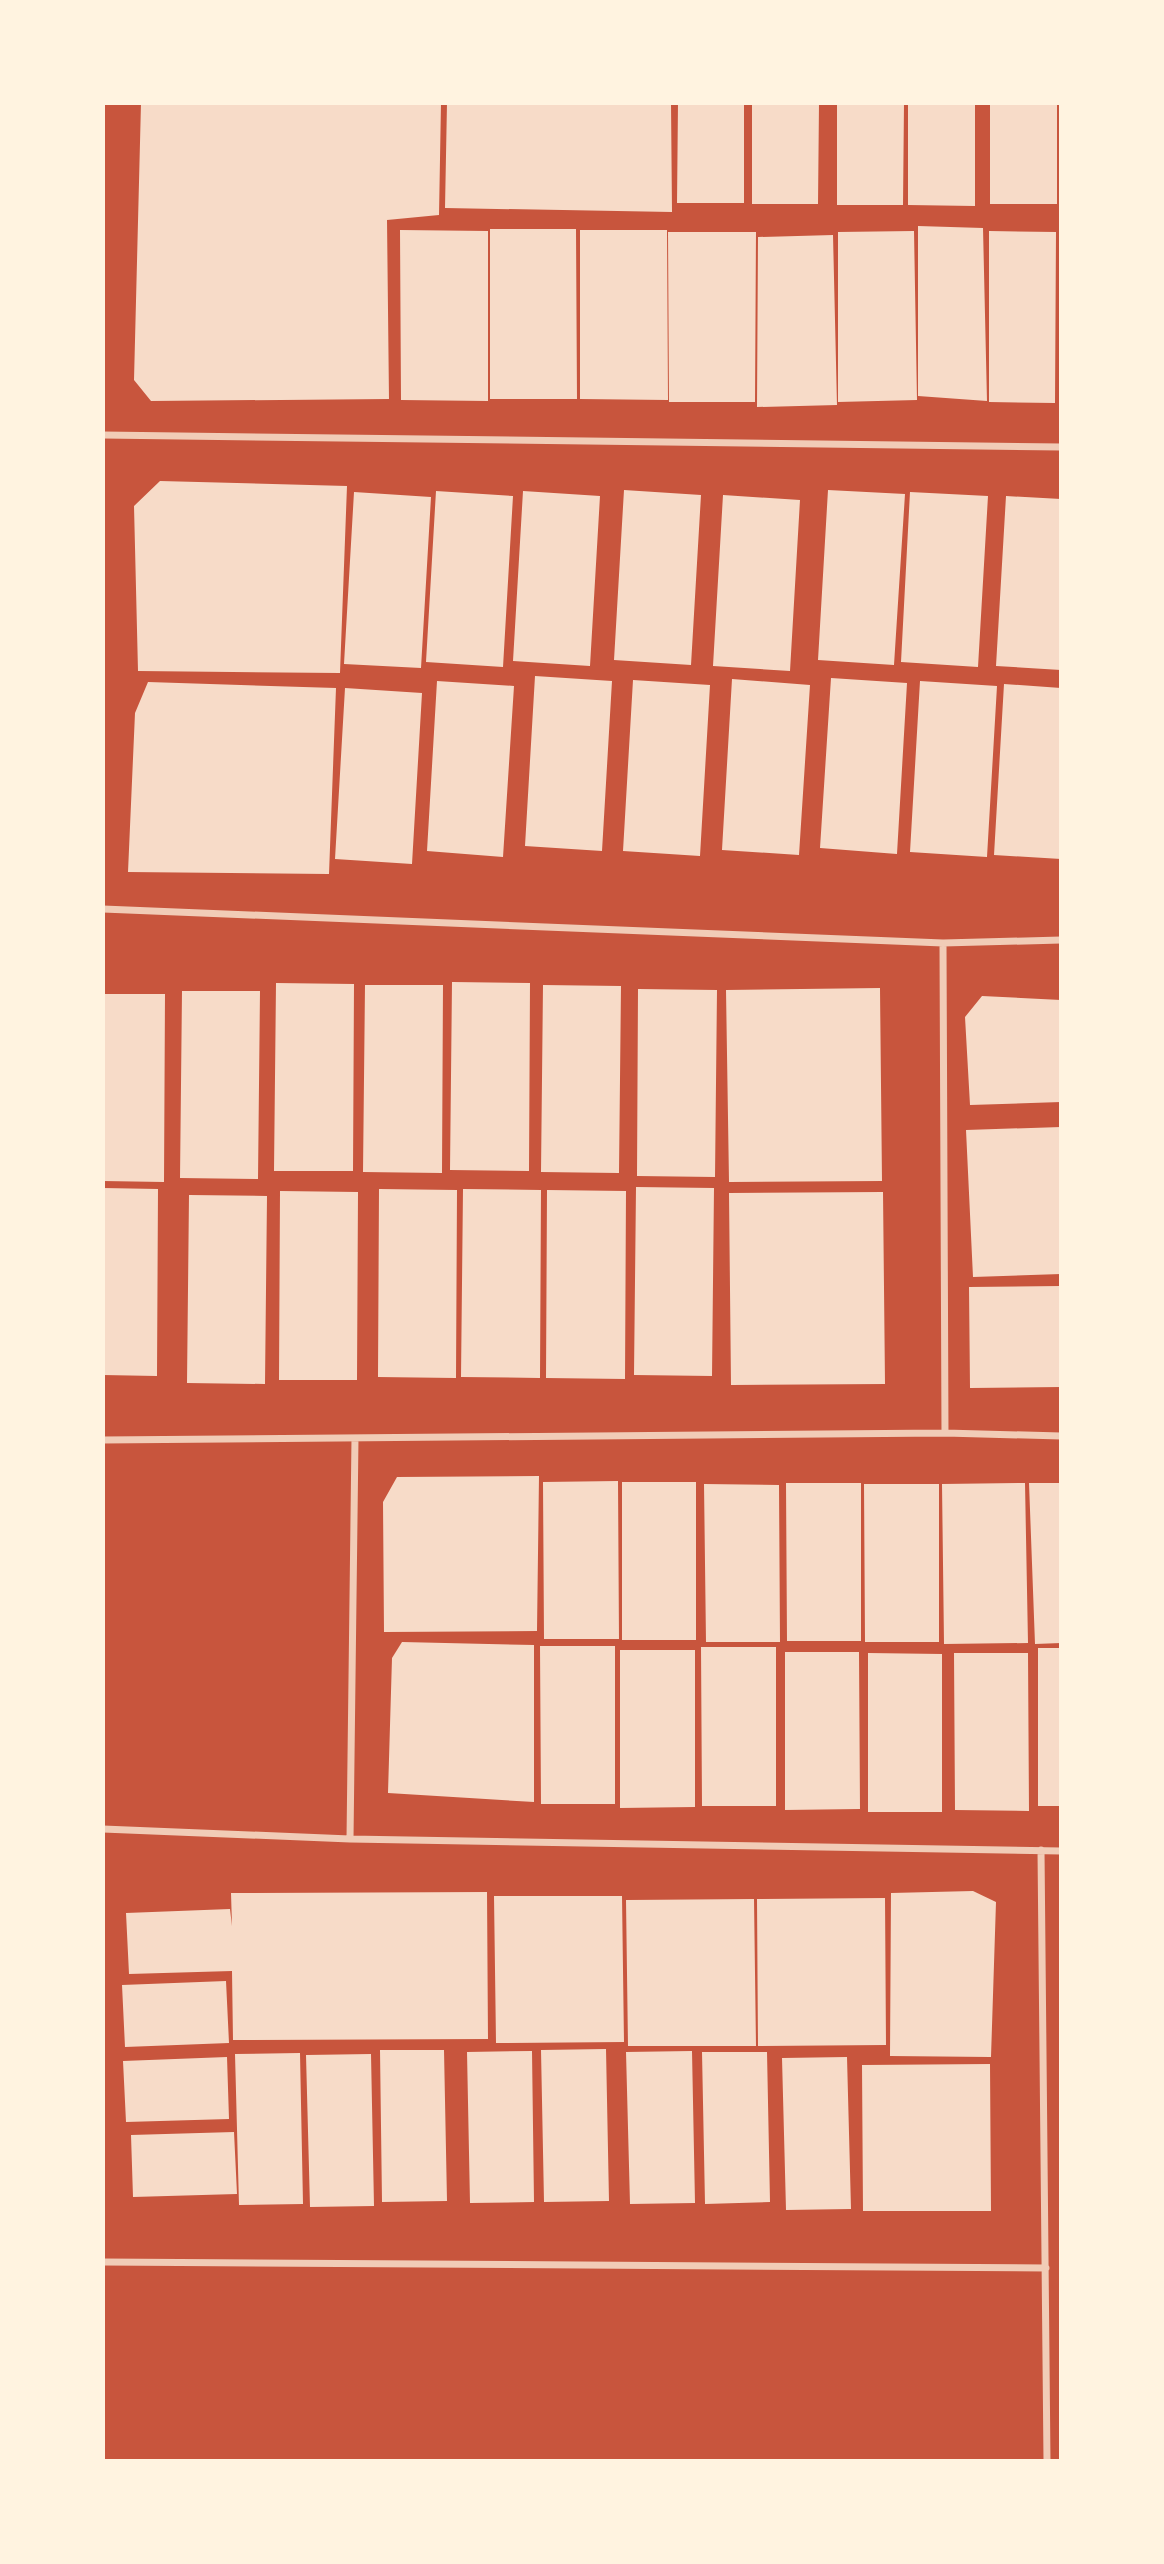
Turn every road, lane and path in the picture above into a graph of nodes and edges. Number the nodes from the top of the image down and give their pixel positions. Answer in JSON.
{"nodes":[{"id":1,"x":103,"y":435,"type":"edge"},
{"id":2,"x":1061,"y":447,"type":"edge"},
{"id":3,"x":103,"y":909,"type":"edge"},
{"id":4,"x":1061,"y":940,"type":"edge"},
{"id":5,"x":943,"y":943,"type":"junction"},
{"id":6,"x":945,"y":1433,"type":"junction"},
{"id":7,"x":1061,"y":1436,"type":"edge"},
{"id":8,"x":355,"y":1438,"type":"junction"},
{"id":9,"x":103,"y":1440,"type":"edge"},
{"id":10,"x":103,"y":1829,"type":"edge"},
{"id":11,"x":350,"y":1839,"type":"junction"},
{"id":12,"x":1041,"y":1850,"type":"junction"},
{"id":13,"x":1061,"y":1851,"type":"edge"},
{"id":14,"x":103,"y":2262,"type":"edge"},
{"id":15,"x":1046,"y":2268,"type":"junction"},
{"id":16,"x":1048,"y":2461,"type":"edge"}],
"edges":[{"from":1,"to":2,"type":"street"},
{"from":3,"to":5,"type":"street"},
{"from":4,"to":5,"type":"street"},
{"from":5,"to":6,"type":"street"},
{"from":6,"to":7,"type":"street"},
{"from":6,"to":8,"type":"street"},
{"from":8,"to":9,"type":"street"},
{"from":8,"to":11,"type":"street"},
{"from":10,"to":11,"type":"street"},
{"from":11,"to":12,"type":"street"},
{"from":12,"to":13,"type":"street"},
{"from":12,"to":15,"type":"street"},
{"from":14,"to":15,"type":"street"},
{"from":15,"to":16,"type":"street"}]}
